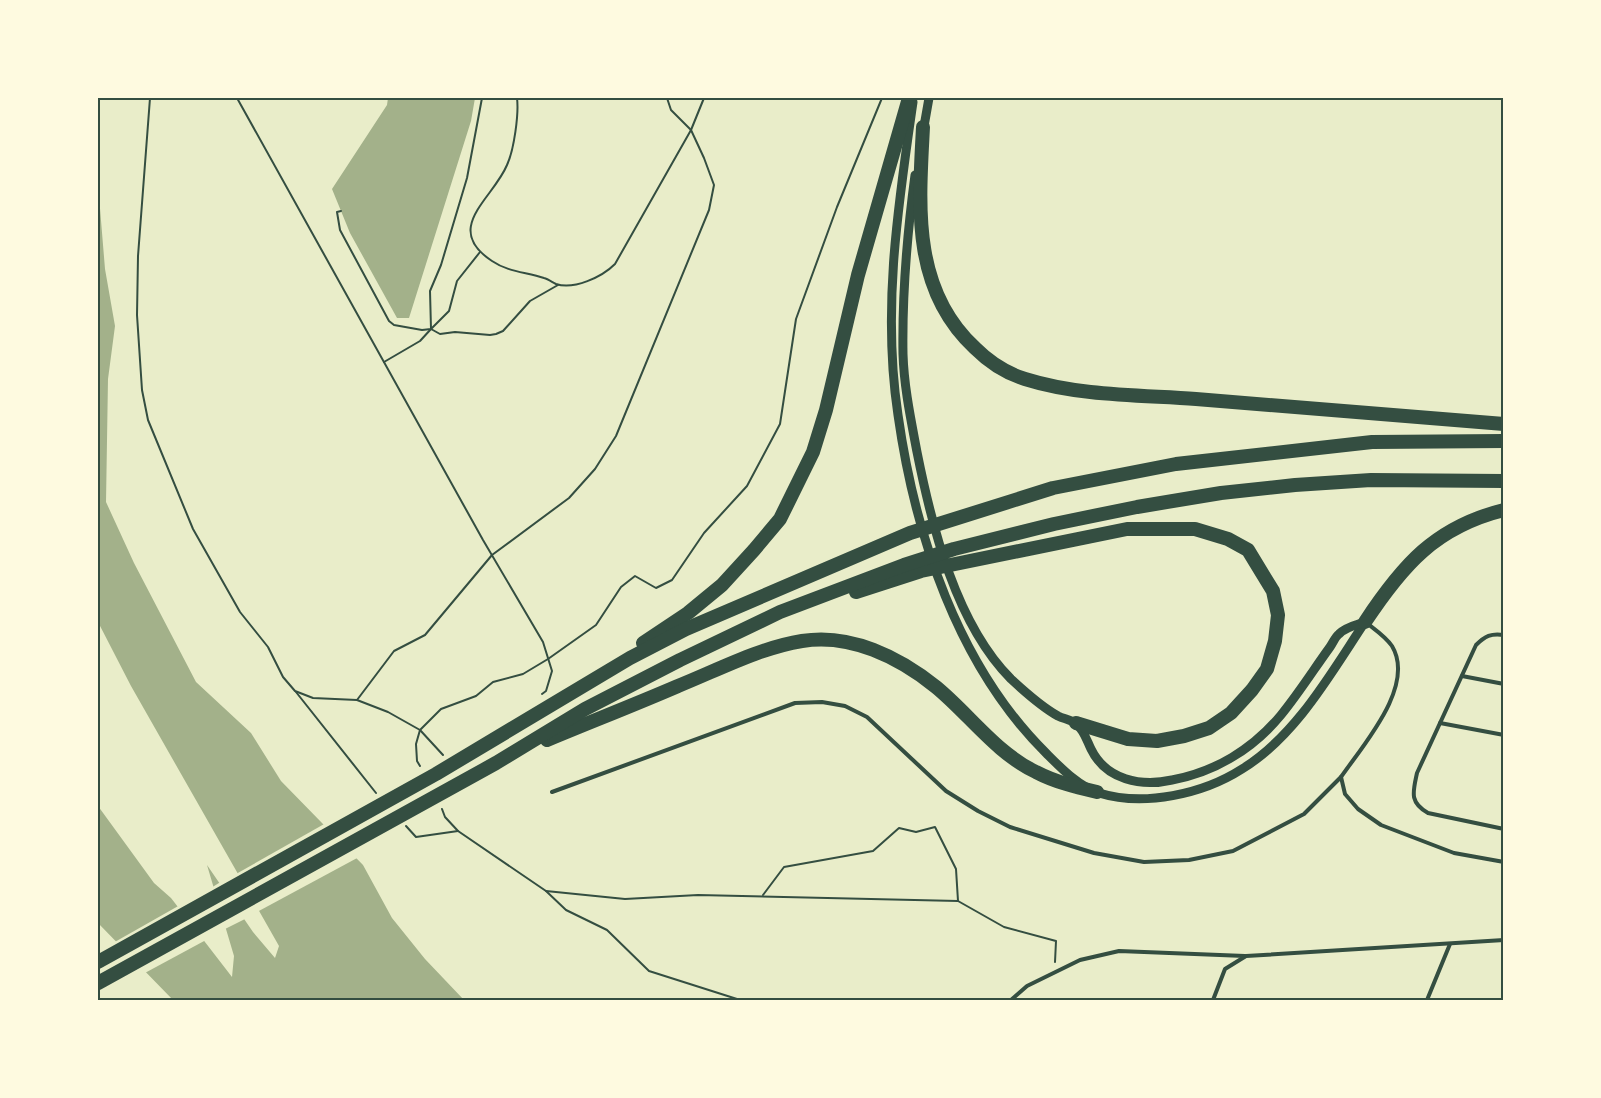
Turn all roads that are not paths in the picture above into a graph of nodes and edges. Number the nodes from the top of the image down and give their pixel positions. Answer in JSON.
{"nodes":[{"id":1,"x":909,"y":98,"type":"edge"},
{"id":2,"x":914,"y":98,"type":"edge"},
{"id":3,"x":928,"y":98,"type":"edge"},
{"id":4,"x":924,"y":127,"type":"junction"},
{"id":5,"x":1503,"y":424,"type":"edge"},
{"id":6,"x":1503,"y":441,"type":"edge"},
{"id":7,"x":1503,"y":481,"type":"edge"},
{"id":8,"x":1503,"y":510,"type":"edge"},
{"id":9,"x":1365,"y":622,"type":"junction"},
{"id":10,"x":741,"y":631,"type":"junction"},
{"id":11,"x":1503,"y":635,"type":"edge"},
{"id":12,"x":1462,"y":676,"type":"junction"},
{"id":13,"x":1503,"y":684,"type":"edge"},
{"id":14,"x":1076,"y":723,"type":"junction"},
{"id":15,"x":1440,"y":723,"type":"junction"},
{"id":16,"x":1503,"y":735,"type":"edge"},
{"id":17,"x":496,"y":763,"type":"junction"},
{"id":18,"x":436,"y":774,"type":"junction"},
{"id":19,"x":1341,"y":777,"type":"junction"},
{"id":20,"x":552,"y":792,"type":"dead end"},
{"id":21,"x":1097,"y":792,"type":"junction"},
{"id":22,"x":1503,"y":829,"type":"edge"},
{"id":23,"x":1503,"y":862,"type":"edge"},
{"id":24,"x":1503,"y":940,"type":"edge"},
{"id":25,"x":1450,"y":944,"type":"junction"},
{"id":26,"x":1246,"y":956,"type":"junction"},
{"id":27,"x":98,"y":962,"type":"edge"},
{"id":28,"x":98,"y":983,"type":"edge"},
{"id":29,"x":1011,"y":1000,"type":"edge"},
{"id":30,"x":1213,"y":1000,"type":"edge"},
{"id":31,"x":1427,"y":1000,"type":"edge"}],
"edges":[{"from":1,"to":18,"type":"highway"},
{"from":2,"to":21,"type":"street"},
{"from":3,"to":4,"type":"street"},
{"from":4,"to":5,"type":"highway"},
{"from":4,"to":14,"type":"street"},
{"from":6,"to":18,"type":"highway"},
{"from":7,"to":10,"type":"highway"},
{"from":8,"to":9,"type":"highway"},
{"from":9,"to":14,"type":"street"},
{"from":9,"to":19,"type":"lane"},
{"from":9,"to":21,"type":"street"},
{"from":10,"to":14,"type":"highway"},
{"from":10,"to":17,"type":"highway"},
{"from":11,"to":12,"type":"lane"},
{"from":12,"to":13,"type":"lane"},
{"from":12,"to":15,"type":"lane"},
{"from":15,"to":16,"type":"lane"},
{"from":15,"to":22,"type":"lane"},
{"from":17,"to":21,"type":"highway"},
{"from":17,"to":28,"type":"highway"},
{"from":18,"to":27,"type":"highway"},
{"from":19,"to":20,"type":"lane"},
{"from":19,"to":23,"type":"lane"},
{"from":24,"to":25,"type":"lane"},
{"from":25,"to":26,"type":"lane"},
{"from":25,"to":31,"type":"lane"},
{"from":26,"to":29,"type":"lane"},
{"from":26,"to":30,"type":"lane"}]}
